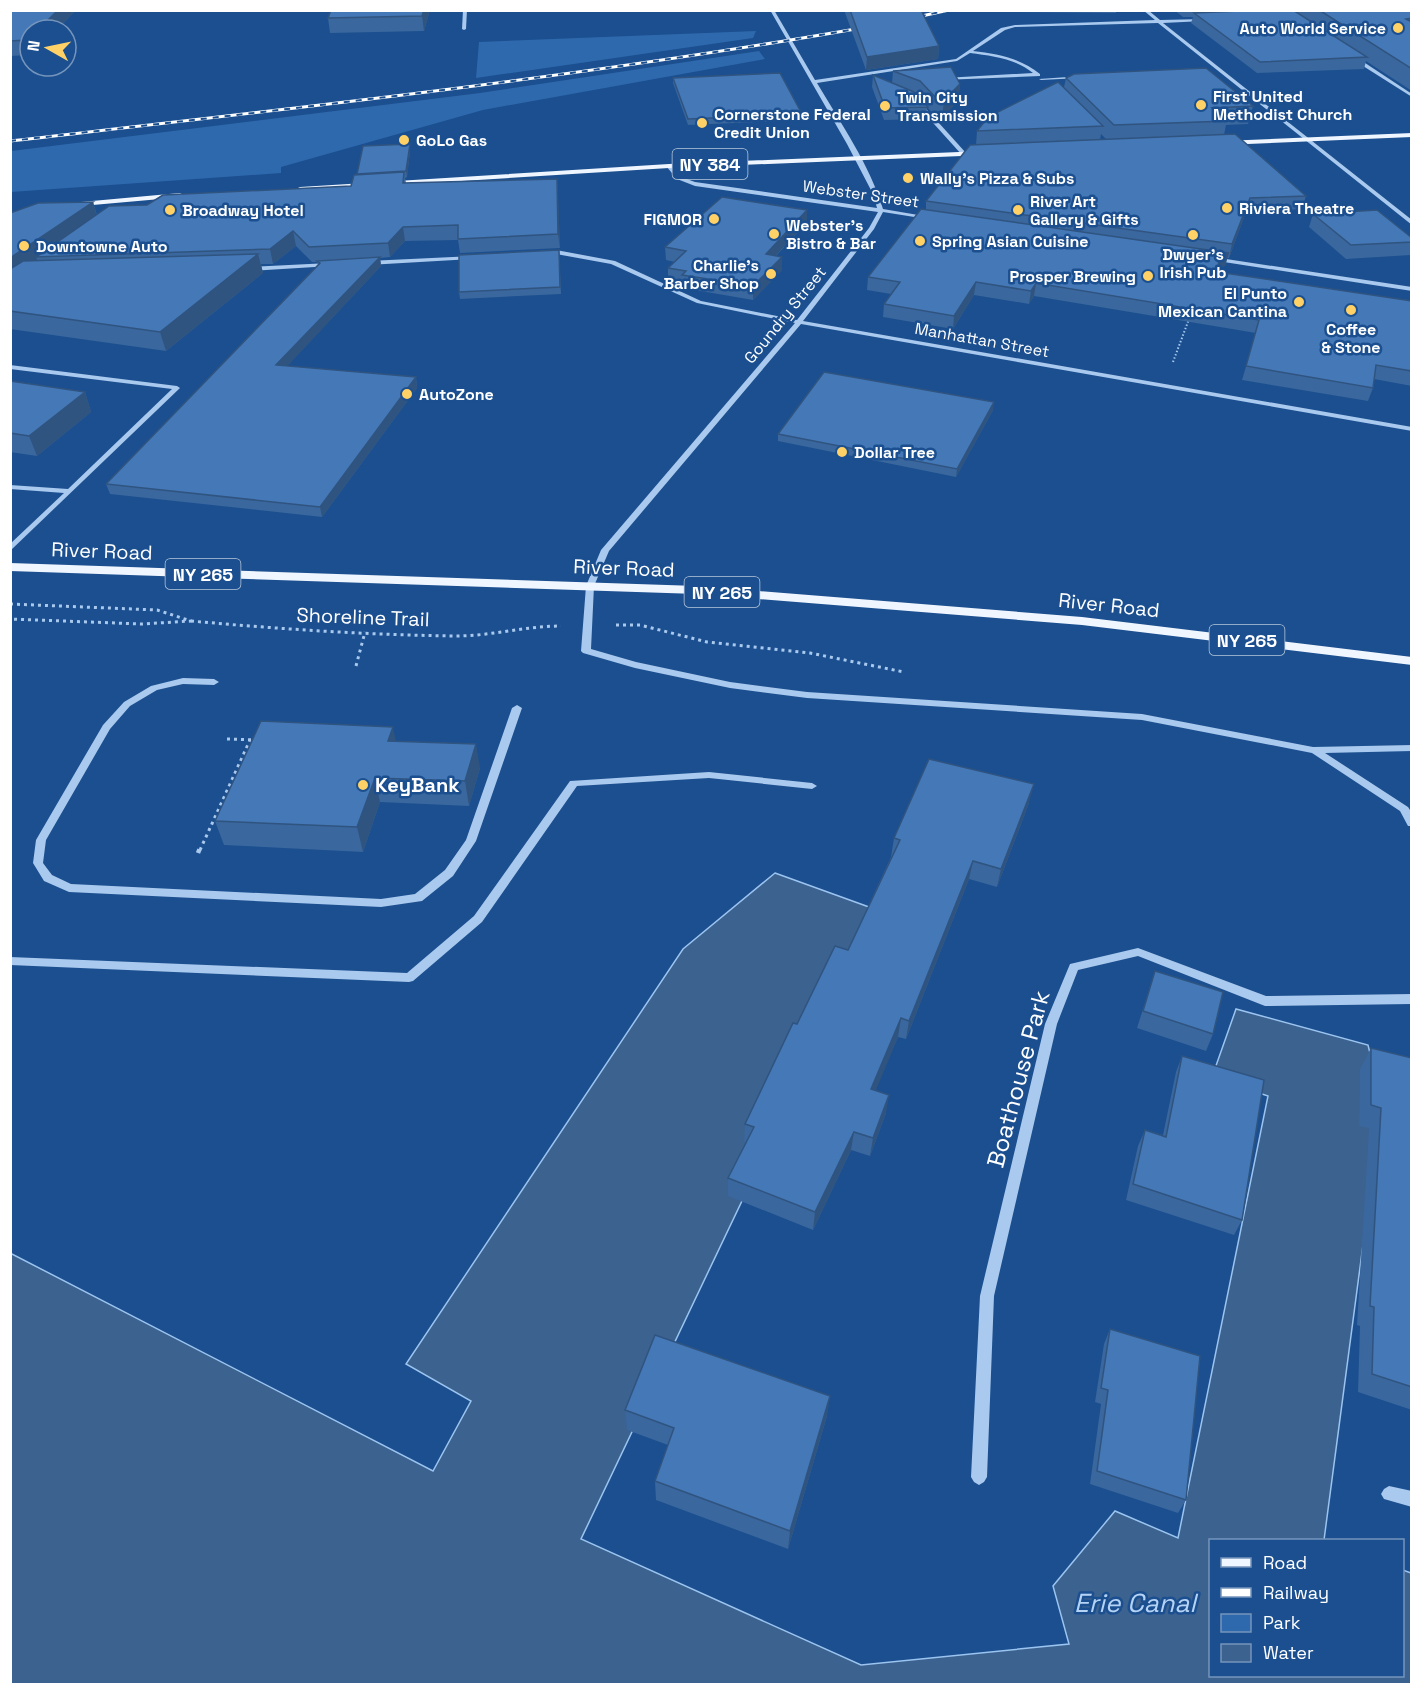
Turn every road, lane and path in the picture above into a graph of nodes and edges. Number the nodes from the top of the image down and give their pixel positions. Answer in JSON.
{"nodes":[{"id":1,"x":465,"y":10,"type":"edge"},
{"id":2,"x":772,"y":10,"type":"edge"},
{"id":3,"x":1145,"y":10,"type":"edge"},
{"id":4,"x":1209,"y":20,"type":"edge"},
{"id":5,"x":1158,"y":21,"type":"junction"},
{"id":6,"x":1105,"y":22,"type":"junction"},
{"id":7,"x":1051,"y":24,"type":"junction"},
{"id":8,"x":464,"y":29,"type":"dead end"},
{"id":9,"x":1113,"y":29,"type":"dead end"},
{"id":10,"x":1059,"y":31,"type":"dead end"},
{"id":11,"x":971,"y":52,"type":"junction"},
{"id":12,"x":1347,"y":53,"type":"edge"},
{"id":13,"x":1213,"y":72,"type":"edge"},
{"id":14,"x":1221,"y":72,"type":"junction"},
{"id":15,"x":1036,"y":74,"type":"junction"},
{"id":16,"x":856,"y":76,"type":"junction"},
{"id":17,"x":1085,"y":77,"type":"edge"},
{"id":18,"x":1041,"y":79,"type":"junction"},
{"id":19,"x":941,"y":80,"type":"edge"},
{"id":20,"x":865,"y":81,"type":"edge"},
{"id":21,"x":813,"y":82,"type":"junction"},
{"id":22,"x":1049,"y":86,"type":"edge"},
{"id":23,"x":1412,"y":96,"type":"edge"},
{"id":24,"x":916,"y":101,"type":"edge"},
{"id":25,"x":1412,"y":135,"type":"edge"},
{"id":26,"x":1304,"y":139,"type":"junction"},
{"id":27,"x":1210,"y":144,"type":"edge"},
{"id":28,"x":998,"y":153,"type":"edge"},
{"id":29,"x":964,"y":154,"type":"junction"},
{"id":30,"x":857,"y":159,"type":"junction"},
{"id":31,"x":669,"y":166,"type":"junction"},
{"id":32,"x":291,"y":189,"type":"edge"},
{"id":33,"x":185,"y":195,"type":"edge"},
{"id":34,"x":137,"y":198,"type":"junction"},
{"id":35,"x":66,"y":206,"type":"edge"},
{"id":36,"x":120,"y":210,"type":"edge"},
{"id":37,"x":881,"y":211,"type":"junction"},
{"id":38,"x":934,"y":218,"type":"edge"},
{"id":39,"x":1412,"y":224,"type":"edge"},
{"id":40,"x":533,"y":254,"type":"edge"},
{"id":41,"x":476,"y":257,"type":"edge"},
{"id":42,"x":1207,"y":258,"type":"edge"},
{"id":43,"x":363,"y":263,"type":"edge"},
{"id":44,"x":340,"y":265,"type":"edge"},
{"id":45,"x":236,"y":270,"type":"edge"},
{"id":46,"x":1412,"y":289,"type":"edge"},
{"id":47,"x":1192,"y":310,"type":"edge"},
{"id":48,"x":799,"y":322,"type":"junction"},
{"id":49,"x":10,"y":367,"type":"edge"},
{"id":50,"x":1170,"y":372,"type":"dead end"},
{"id":51,"x":1412,"y":429,"type":"edge"},
{"id":52,"x":10,"y":487,"type":"edge"},
{"id":53,"x":70,"y":491,"type":"junction"},
{"id":54,"x":10,"y":549,"type":"edge"},
{"id":55,"x":10,"y":567,"type":"edge"},
{"id":56,"x":590,"y":586,"type":"junction"},
{"id":57,"x":10,"y":604,"type":"edge"},
{"id":58,"x":10,"y":619,"type":"edge"},
{"id":59,"x":191,"y":621,"type":"junction"},
{"id":60,"x":535,"y":626,"type":"dead end"},
{"id":61,"x":365,"y":632,"type":"junction"},
{"id":62,"x":1412,"y":661,"type":"edge"},
{"id":63,"x":356,"y":666,"type":"dead end"},
{"id":64,"x":214,"y":682,"type":"dead end"},
{"id":65,"x":517,"y":708,"type":"dead end"},
{"id":66,"x":227,"y":739,"type":"dead end"},
{"id":67,"x":250,"y":740,"type":"junction"},
{"id":68,"x":260,"y":740,"type":"edge"},
{"id":69,"x":1412,"y":748,"type":"edge"},
{"id":70,"x":1313,"y":750,"type":"junction"},
{"id":71,"x":812,"y":786,"type":"dead end"},
{"id":72,"x":1412,"y":823,"type":"edge"},
{"id":73,"x":198,"y":853,"type":"dead end"},
{"id":74,"x":10,"y":961,"type":"edge"},
{"id":75,"x":1412,"y":999,"type":"edge"},
{"id":76,"x":979,"y":1477,"type":"dead end"},
{"id":77,"x":1389,"y":1494,"type":"dead end"},
{"id":78,"x":1412,"y":1499,"type":"edge"}],
"edges":[{"from":1,"to":8,"type":"street"},
{"from":2,"to":21,"type":"street"},
{"from":3,"to":5,"type":"street"},
{"from":4,"to":5,"type":"street"},
{"from":5,"to":6,"type":"street"},
{"from":5,"to":14,"type":"street"},
{"from":6,"to":7,"type":"street"},
{"from":6,"to":9,"type":"street"},
{"from":7,"to":10,"type":"street"},
{"from":7,"to":11,"type":"street"},
{"from":11,"to":15,"type":"street"},
{"from":11,"to":16,"type":"street"},
{"from":12,"to":23,"type":"street"},
{"from":13,"to":14,"type":"street"},
{"from":14,"to":26,"type":"street"},
{"from":15,"to":18,"type":"street"},
{"from":15,"to":19,"type":"street"},
{"from":16,"to":20,"type":"street"},
{"from":16,"to":21,"type":"street"},
{"from":17,"to":18,"type":"street"},
{"from":18,"to":22,"type":"street"},
{"from":21,"to":30,"type":"street"},
{"from":24,"to":29,"type":"street"},
{"from":25,"to":26,"type":"main road"},
{"from":26,"to":27,"type":"main road"},
{"from":26,"to":39,"type":"street"},
{"from":28,"to":29,"type":"main road","number":"NY 384"},
{"from":29,"to":30,"type":"main road","number":"NY 384"},
{"from":30,"to":31,"type":"main road","number":"NY 384"},
{"from":30,"to":37,"type":"street"},
{"from":31,"to":32,"type":"main road","number":"NY 384"},
{"from":31,"to":37,"type":"street","name":"Webster Street"},
{"from":33,"to":34,"type":"main road"},
{"from":34,"to":35,"type":"main road"},
{"from":34,"to":36,"type":"street"},
{"from":37,"to":38,"type":"street","name":"Webster Street"},
{"from":37,"to":48,"type":"street","name":"Goundry Street"},
{"from":40,"to":48,"type":"street","name":"Manhattan Street"},
{"from":41,"to":43,"type":"street"},
{"from":42,"to":46,"type":"street"},
{"from":44,"to":45,"type":"street"},
{"from":47,"to":50,"type":"path"},
{"from":48,"to":51,"type":"street","name":"Manhattan Street"},
{"from":48,"to":56,"type":"street","name":"Goundry Street"},
{"from":49,"to":53,"type":"street"},
{"from":52,"to":53,"type":"street"},
{"from":53,"to":54,"type":"street"},
{"from":55,"to":56,"type":"main road","name":"River Road","number":"NY 265"},
{"from":56,"to":62,"type":"main road","name":"River Road","number":"NY 265"},
{"from":56,"to":70,"type":"street","name":"Goundry Street"},
{"from":57,"to":59,"type":"path","name":"Shoreline Trail"},
{"from":58,"to":59,"type":"path","name":"Shoreline Trail"},
{"from":59,"to":61,"type":"path","name":"Shoreline Trail"},
{"from":60,"to":61,"type":"path","name":"Shoreline Trail"},
{"from":61,"to":63,"type":"path"},
{"from":64,"to":65,"type":"street"},
{"from":66,"to":67,"type":"path"},
{"from":67,"to":68,"type":"path"},
{"from":67,"to":73,"type":"path"},
{"from":69,"to":70,"type":"street"},
{"from":70,"to":72,"type":"street"},
{"from":71,"to":74,"type":"street"},
{"from":75,"to":76,"type":"street","name":"Boathouse Park"},
{"from":77,"to":78,"type":"street"}]}
